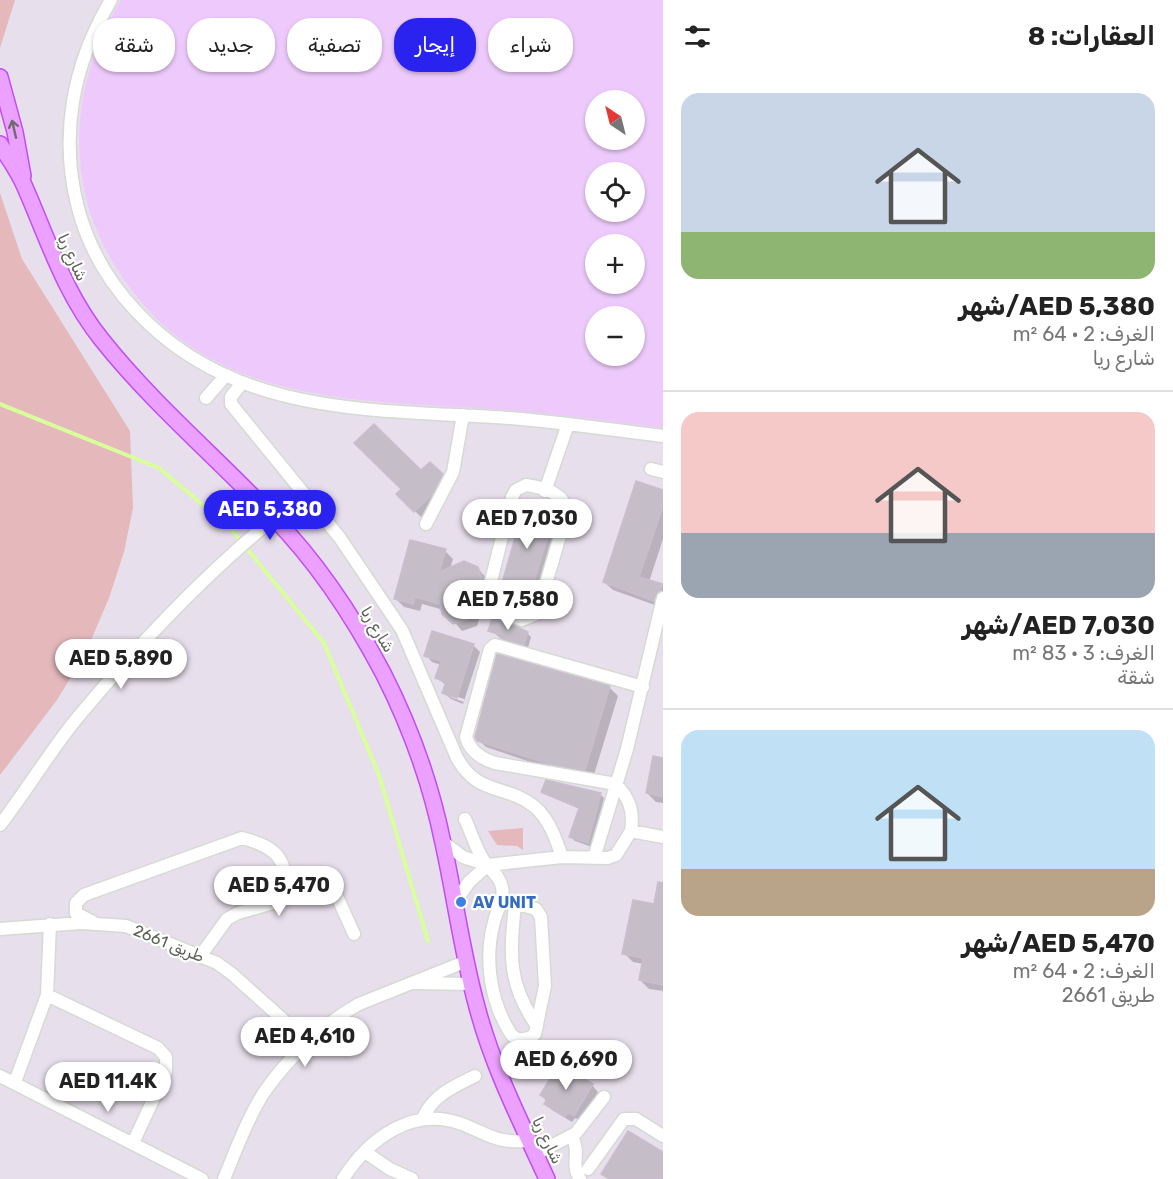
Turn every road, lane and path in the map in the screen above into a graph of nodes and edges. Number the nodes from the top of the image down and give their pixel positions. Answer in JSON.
{"nodes":[{"id":1,"x":111,"y":0,"type":"edge"},
{"id":2,"x":0,"y":76,"type":"edge"},
{"id":3,"x":0,"y":144,"type":"edge"},
{"id":4,"x":23,"y":182,"type":"junction"},
{"id":5,"x":225,"y":376,"type":"junction"},
{"id":6,"x":242,"y":384,"type":"junction"},
{"id":7,"x":206,"y":398,"type":"dead end"},
{"id":8,"x":463,"y":415,"type":"junction"},
{"id":9,"x":568,"y":424,"type":"junction"},
{"id":10,"x":663,"y":436,"type":"edge"},
{"id":11,"x":545,"y":491,"type":"junction"},
{"id":12,"x":274,"y":518,"type":"junction"},
{"id":13,"x":426,"y":524,"type":"dead end"},
{"id":14,"x":663,"y":598,"type":"edge"},
{"id":15,"x":644,"y":687,"type":"junction"},
{"id":16,"x":616,"y":784,"type":"junction"},
{"id":17,"x":465,"y":819,"type":"dead end"},
{"id":18,"x":0,"y":825,"type":"edge"},
{"id":19,"x":631,"y":831,"type":"junction"},
{"id":20,"x":662,"y":836,"type":"edge"},
{"id":21,"x":443,"y":842,"type":"junction"},
{"id":22,"x":562,"y":857,"type":"junction"},
{"id":23,"x":594,"y":858,"type":"junction"},
{"id":24,"x":488,"y":865,"type":"junction"},
{"id":25,"x":288,"y":899,"type":"junction"},
{"id":26,"x":502,"y":900,"type":"junction"},
{"id":27,"x":454,"y":904,"type":"junction"},
{"id":28,"x":514,"y":904,"type":"junction"},
{"id":29,"x":50,"y":924,"type":"junction"},
{"id":30,"x":95,"y":924,"type":"junction"},
{"id":31,"x":0,"y":929,"type":"edge"},
{"id":32,"x":354,"y":934,"type":"dead end"},
{"id":33,"x":201,"y":955,"type":"junction"},
{"id":34,"x":467,"y":961,"type":"junction"},
{"id":35,"x":413,"y":983,"type":"junction"},
{"id":36,"x":472,"y":984,"type":"junction"},
{"id":37,"x":47,"y":995,"type":"junction"},
{"id":38,"x":537,"y":1026,"type":"junction"},
{"id":39,"x":308,"y":1042,"type":"junction"},
{"id":40,"x":0,"y":1076,"type":"edge"},
{"id":41,"x":474,"y":1076,"type":"dead end"},
{"id":42,"x":15,"y":1082,"type":"junction"},
{"id":43,"x":604,"y":1097,"type":"dead end"},
{"id":44,"x":423,"y":1118,"type":"junction"},
{"id":45,"x":663,"y":1136,"type":"edge"},
{"id":46,"x":572,"y":1137,"type":"junction"},
{"id":47,"x":134,"y":1143,"type":"junction"},
{"id":48,"x":532,"y":1148,"type":"junction"},
{"id":49,"x":364,"y":1152,"type":"junction"},
{"id":50,"x":588,"y":1169,"type":"dead end"},
{"id":51,"x":202,"y":1179,"type":"edge"},
{"id":52,"x":224,"y":1179,"type":"edge"},
{"id":53,"x":343,"y":1179,"type":"edge"},
{"id":54,"x":412,"y":1179,"type":"edge"},
{"id":55,"x":547,"y":1179,"type":"edge"},
{"id":56,"x":580,"y":1179,"type":"edge"}],
"edges":[{"from":1,"to":5,"type":"street"},
{"from":4,"to":2,"type":"main road","one_way":true},
{"from":3,"to":4,"type":"main road"},
{"from":4,"to":12,"type":"main road","name":"شارع ريا"},
{"from":5,"to":6,"type":"street"},
{"from":5,"to":7,"type":"street"},
{"from":6,"to":8,"type":"street"},
{"from":6,"to":22,"type":"street"},
{"from":8,"to":9,"type":"street"},
{"from":8,"to":13,"type":"street"},
{"from":9,"to":10,"type":"street"},
{"from":9,"to":11,"type":"street"},
{"from":11,"to":11,"type":"street"},
{"from":12,"to":18,"type":"street"},
{"from":12,"to":21,"type":"main road","name":"شارع ريا"},
{"from":14,"to":15,"type":"street"},
{"from":15,"to":16,"type":"street"},
{"from":15,"to":16,"type":"street"},
{"from":16,"to":19,"type":"street"},
{"from":16,"to":23,"type":"street"},
{"from":17,"to":24,"type":"street"},
{"from":19,"to":20,"type":"street"},
{"from":19,"to":23,"type":"street"},
{"from":21,"to":24,"type":"street"},
{"from":21,"to":27,"type":"main road","name":"شارع ريا"},
{"from":22,"to":23,"type":"street"},
{"from":22,"to":24,"type":"street"},
{"from":24,"to":26,"type":"street"},
{"from":24,"to":27,"type":"street"},
{"from":25,"to":30,"type":"street"},
{"from":25,"to":32,"type":"street"},
{"from":25,"to":33,"type":"street"},
{"from":26,"to":28,"type":"street"},
{"from":26,"to":38,"type":"street"},
{"from":27,"to":34,"type":"main road","name":"شارع ريا"},
{"from":28,"to":38,"type":"street"},
{"from":28,"to":38,"type":"street"},
{"from":29,"to":30,"type":"street","name":"طريق 2661"},
{"from":29,"to":31,"type":"street","name":"طريق 2661"},
{"from":29,"to":37,"type":"street"},
{"from":30,"to":33,"type":"street","name":"طريق 2661"},
{"from":33,"to":39,"type":"street","name":"طريق 2661"},
{"from":34,"to":35,"type":"street"},
{"from":34,"to":36,"type":"main road","name":"شارع ريا"},
{"from":35,"to":36,"type":"street"},
{"from":35,"to":39,"type":"street"},
{"from":36,"to":48,"type":"main road","name":"شارع ريا"},
{"from":37,"to":42,"type":"street"},
{"from":37,"to":47,"type":"street"},
{"from":39,"to":52,"type":"street"},
{"from":40,"to":42,"type":"street"},
{"from":41,"to":44,"type":"street"},
{"from":42,"to":47,"type":"street"},
{"from":43,"to":46,"type":"street"},
{"from":44,"to":48,"type":"street"},
{"from":44,"to":49,"type":"street"},
{"from":45,"to":50,"type":"street"},
{"from":46,"to":48,"type":"street"},
{"from":46,"to":56,"type":"street"},
{"from":47,"to":51,"type":"street"},
{"from":48,"to":55,"type":"main road","name":"شارع ريا"},
{"from":49,"to":53,"type":"street"},
{"from":49,"to":54,"type":"street"}]}
